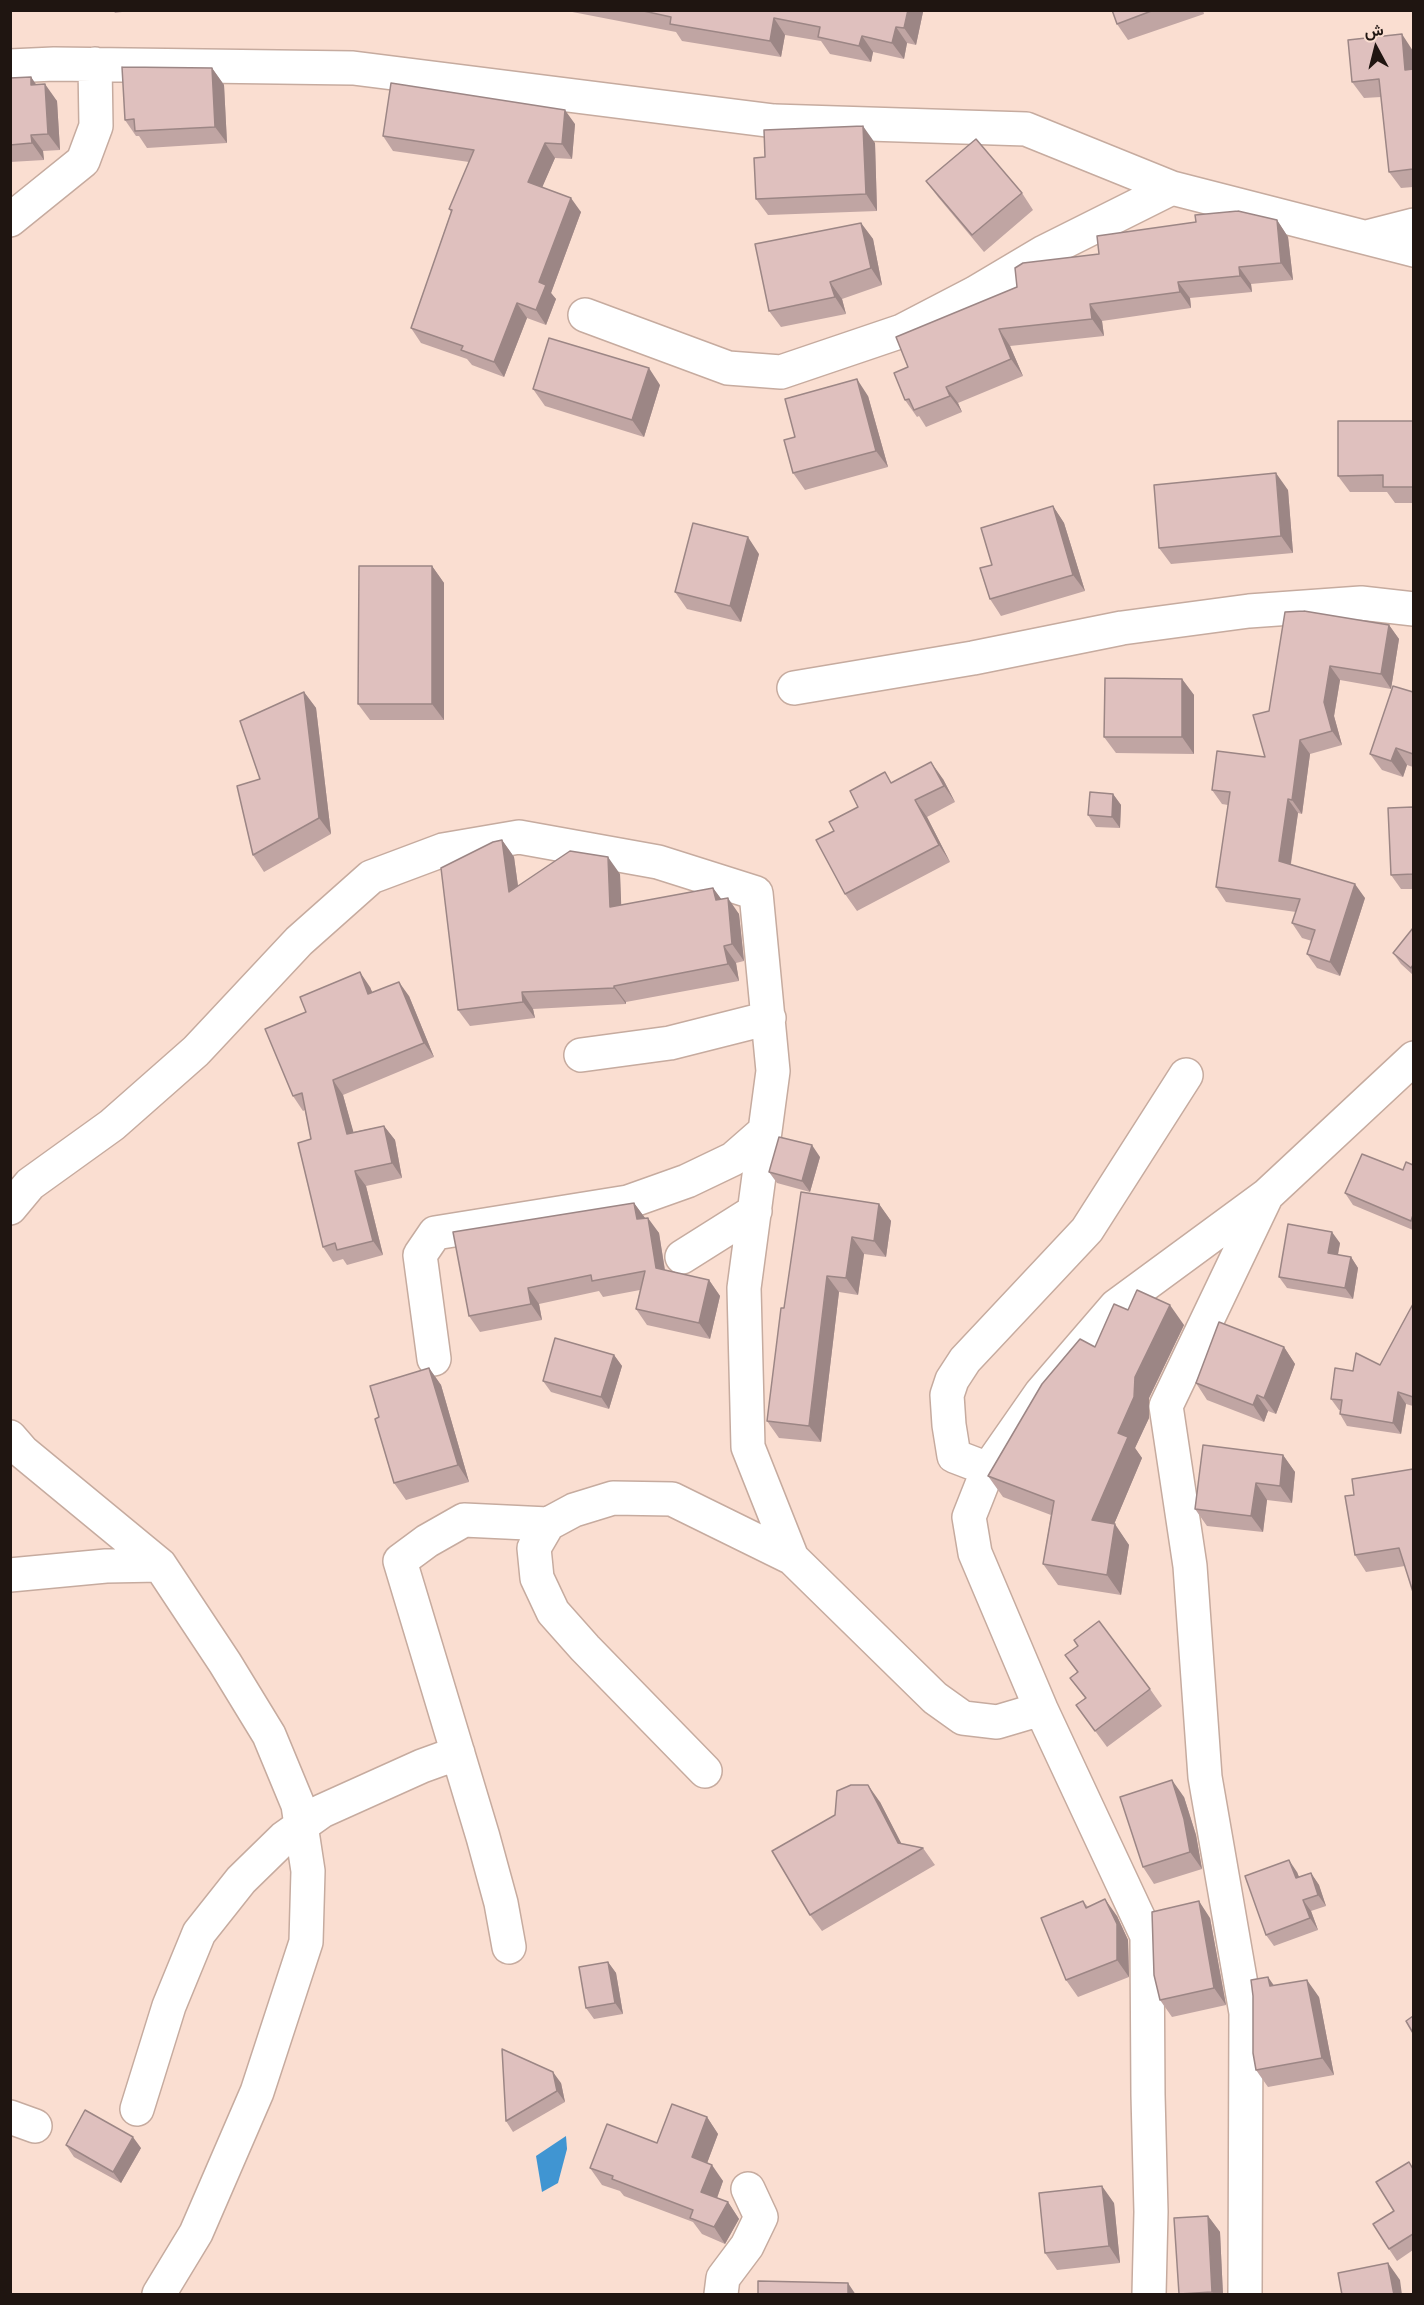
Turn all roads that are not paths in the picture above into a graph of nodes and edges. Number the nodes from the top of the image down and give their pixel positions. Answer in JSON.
{"nodes":[{"id":1,"x":94,"y":64,"type":"junction"},
{"id":2,"x":10,"y":66,"type":"edge"},
{"id":3,"x":1172,"y":188,"type":"junction"},
{"id":4,"x":10,"y":220,"type":"edge"},
{"id":5,"x":1413,"y":225,"type":"edge"},
{"id":6,"x":1367,"y":237,"type":"junction"},
{"id":7,"x":1413,"y":250,"type":"edge"},
{"id":8,"x":585,"y":315,"type":"dead end"},
{"id":9,"x":1413,"y":609,"type":"edge"},
{"id":10,"x":794,"y":688,"type":"dead end"},
{"id":11,"x":769,"y":1018,"type":"junction"},
{"id":12,"x":581,"y":1055,"type":"dead end"},
{"id":13,"x":1413,"y":1058,"type":"edge"},
{"id":14,"x":1186,"y":1075,"type":"dead end"},
{"id":15,"x":765,"y":1131,"type":"junction"},
{"id":16,"x":1267,"y":1195,"type":"junction"},
{"id":17,"x":10,"y":1208,"type":"edge"},
{"id":18,"x":754,"y":1211,"type":"junction"},
{"id":19,"x":682,"y":1257,"type":"dead end"},
{"id":20,"x":434,"y":1359,"type":"dead end"},
{"id":21,"x":10,"y":1437,"type":"edge"},
{"id":22,"x":988,"y":1469,"type":"junction"},
{"id":23,"x":548,"y":1524,"type":"junction"},
{"id":24,"x":792,"y":1558,"type":"junction"},
{"id":25,"x":160,"y":1565,"type":"junction"},
{"id":26,"x":10,"y":1575,"type":"edge"},
{"id":27,"x":1041,"y":1709,"type":"junction"},
{"id":28,"x":458,"y":1753,"type":"junction"},
{"id":29,"x":705,"y":1771,"type":"dead end"},
{"id":30,"x":301,"y":1826,"type":"junction"},
{"id":31,"x":508,"y":1947,"type":"dead end"},
{"id":32,"x":137,"y":2109,"type":"dead end"},
{"id":33,"x":748,"y":2190,"type":"dead end"},
{"id":34,"x":159,"y":2295,"type":"edge"},
{"id":35,"x":722,"y":2295,"type":"edge"},
{"id":36,"x":1149,"y":2295,"type":"edge"},
{"id":37,"x":1245,"y":2295,"type":"edge"}],
"edges":[{"from":1,"to":2,"type":"street"},
{"from":1,"to":3,"type":"street"},
{"from":1,"to":4,"type":"street"},
{"from":3,"to":6,"type":"street"},
{"from":3,"to":8,"type":"street"},
{"from":5,"to":6,"type":"street"},
{"from":6,"to":7,"type":"street"},
{"from":9,"to":10,"type":"street"},
{"from":11,"to":12,"type":"street"},
{"from":11,"to":15,"type":"street"},
{"from":11,"to":17,"type":"street"},
{"from":13,"to":16,"type":"street"},
{"from":14,"to":22,"type":"street"},
{"from":15,"to":18,"type":"street"},
{"from":15,"to":20,"type":"street"},
{"from":16,"to":22,"type":"street"},
{"from":16,"to":37,"type":"street"},
{"from":18,"to":19,"type":"street"},
{"from":18,"to":24,"type":"street"},
{"from":21,"to":25,"type":"street"},
{"from":22,"to":27,"type":"street"},
{"from":23,"to":24,"type":"street"},
{"from":23,"to":28,"type":"street"},
{"from":23,"to":29,"type":"street"},
{"from":24,"to":27,"type":"street"},
{"from":25,"to":26,"type":"street"},
{"from":25,"to":30,"type":"street"},
{"from":27,"to":36,"type":"street"},
{"from":28,"to":30,"type":"street"},
{"from":28,"to":31,"type":"street"},
{"from":30,"to":32,"type":"street"},
{"from":30,"to":34,"type":"street"},
{"from":33,"to":35,"type":"street"}]}
